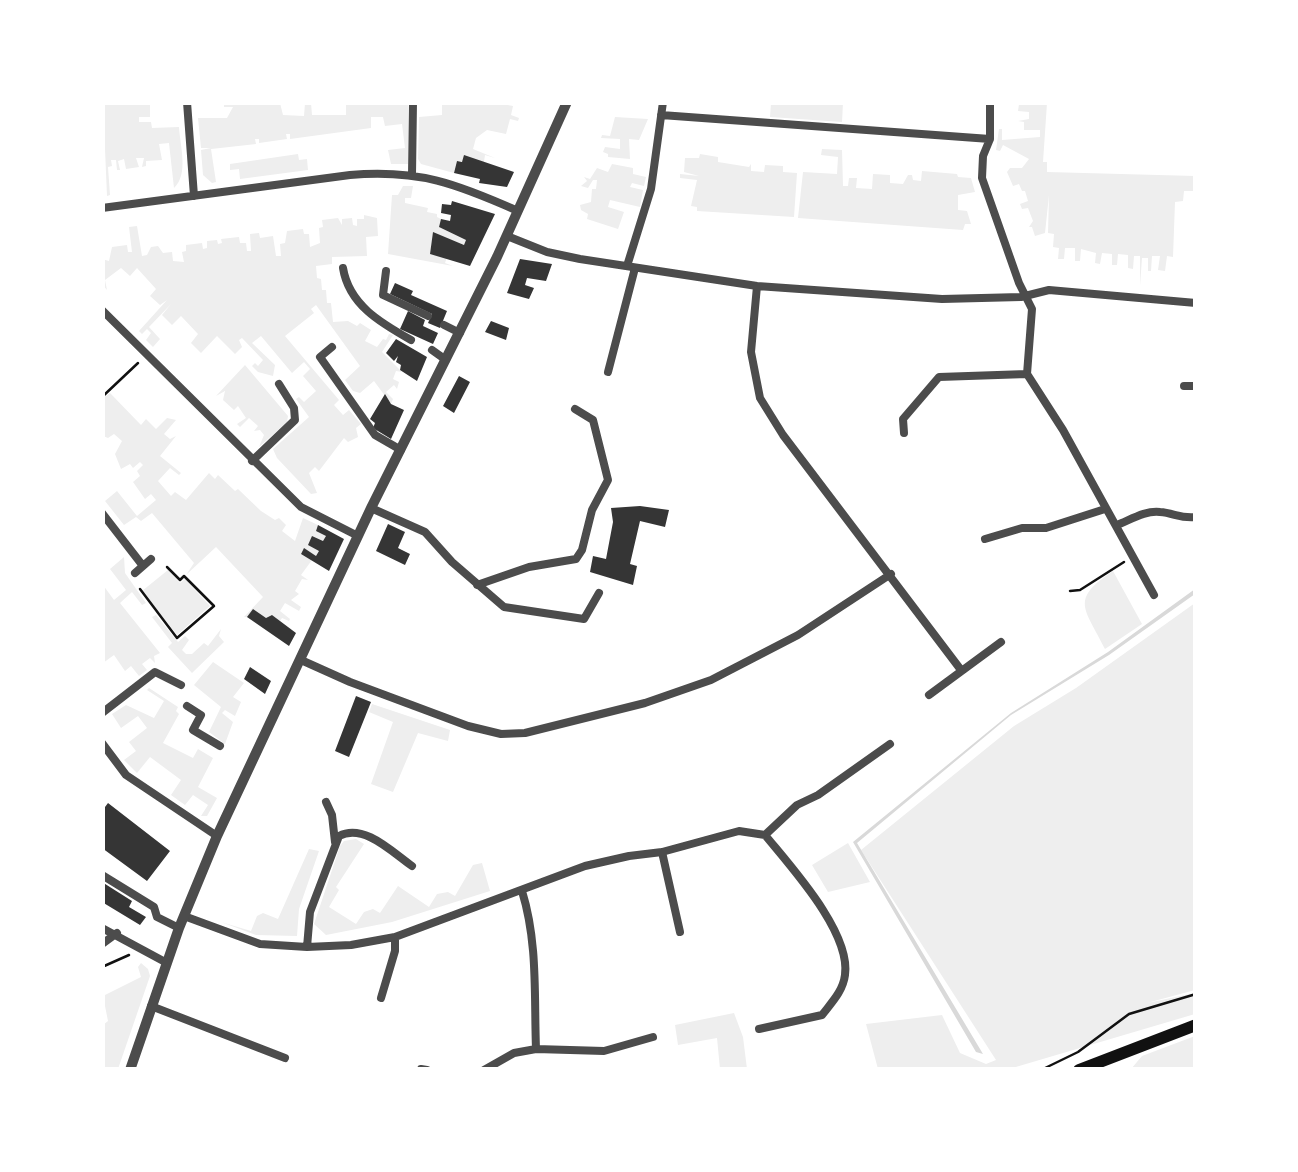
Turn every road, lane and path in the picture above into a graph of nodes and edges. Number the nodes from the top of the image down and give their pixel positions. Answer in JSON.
{"nodes":[{"id":1,"x":187,"y":102,"type":"edge"},
{"id":2,"x":413,"y":102,"type":"edge"},
{"id":3,"x":567,"y":102,"type":"edge"},
{"id":4,"x":663,"y":102,"type":"edge"},
{"id":5,"x":990,"y":102,"type":"edge"},
{"id":6,"x":661,"y":115,"type":"junction"},
{"id":7,"x":990,"y":139,"type":"junction"},
{"id":8,"x":412,"y":175,"type":"junction"},
{"id":9,"x":194,"y":196,"type":"junction"},
{"id":10,"x":102,"y":208,"type":"edge"},
{"id":11,"x":518,"y":211,"type":"junction"},
{"id":12,"x":507,"y":236,"type":"junction"},
{"id":13,"x":631,"y":267,"type":"junction"},
{"id":14,"x":344,"y":268,"type":"dead end"},
{"id":15,"x":386,"y":271,"type":"dead end"},
{"id":16,"x":757,"y":286,"type":"junction"},
{"id":17,"x":1026,"y":296,"type":"junction"},
{"id":18,"x":110,"y":302,"type":"dead end"},
{"id":19,"x":1196,"y":303,"type":"edge"},
{"id":20,"x":102,"y":310,"type":"edge"},
{"id":21,"x":428,"y":316,"type":"dead end"},
{"id":22,"x":444,"y":325,"type":"dead end"},
{"id":23,"x":460,"y":333,"type":"junction"},
{"id":24,"x":411,"y":340,"type":"dead end"},
{"id":25,"x":332,"y":347,"type":"dead end"},
{"id":26,"x":432,"y":350,"type":"dead end"},
{"id":27,"x":142,"y":358,"type":"dead end"},
{"id":28,"x":446,"y":360,"type":"junction"},
{"id":29,"x":608,"y":372,"type":"dead end"},
{"id":30,"x":1027,"y":374,"type":"junction"},
{"id":31,"x":278,"y":384,"type":"dead end"},
{"id":32,"x":1184,"y":386,"type":"dead end"},
{"id":33,"x":1196,"y":386,"type":"edge"},
{"id":34,"x":102,"y":396,"type":"edge"},
{"id":35,"x":575,"y":409,"type":"dead end"},
{"id":36,"x":904,"y":433,"type":"dead end"},
{"id":37,"x":401,"y":450,"type":"junction"},
{"id":38,"x":252,"y":460,"type":"junction"},
{"id":39,"x":371,"y":508,"type":"junction"},
{"id":40,"x":1104,"y":509,"type":"junction"},
{"id":41,"x":102,"y":513,"type":"edge"},
{"id":42,"x":1196,"y":517,"type":"edge"},
{"id":43,"x":1117,"y":525,"type":"junction"},
{"id":44,"x":358,"y":536,"type":"junction"},
{"id":45,"x":985,"y":539,"type":"dead end"},
{"id":46,"x":1133,"y":556,"type":"junction"},
{"id":47,"x":151,"y":558,"type":"dead end"},
{"id":48,"x":167,"y":567,"type":"dead end"},
{"id":49,"x":891,"y":574,"type":"junction"},
{"id":50,"x":477,"y":585,"type":"junction"},
{"id":51,"x":140,"y":589,"type":"dead end"},
{"id":52,"x":1070,"y":592,"type":"dead end"},
{"id":53,"x":599,"y":594,"type":"dead end"},
{"id":54,"x":1154,"y":595,"type":"dead end"},
{"id":55,"x":1001,"y":642,"type":"dead end"},
{"id":56,"x":301,"y":660,"type":"junction"},
{"id":57,"x":960,"y":670,"type":"junction"},
{"id":58,"x":181,"y":686,"type":"dead end"},
{"id":59,"x":929,"y":695,"type":"dead end"},
{"id":60,"x":187,"y":706,"type":"dead end"},
{"id":61,"x":102,"y":713,"type":"edge"},
{"id":62,"x":102,"y":743,"type":"edge"},
{"id":63,"x":890,"y":744,"type":"dead end"},
{"id":64,"x":220,"y":746,"type":"dead end"},
{"id":65,"x":326,"y":802,"type":"dead end"},
{"id":66,"x":217,"y":836,"type":"junction"},
{"id":67,"x":764,"y":836,"type":"junction"},
{"id":68,"x":335,"y":842,"type":"junction"},
{"id":69,"x":662,"y":852,"type":"junction"},
{"id":70,"x":412,"y":866,"type":"dead end"},
{"id":71,"x":102,"y":875,"type":"edge"},
{"id":72,"x":522,"y":891,"type":"junction"},
{"id":73,"x":184,"y":916,"type":"junction"},
{"id":74,"x":102,"y":928,"type":"edge"},
{"id":75,"x":179,"y":928,"type":"junction"},
{"id":76,"x":680,"y":932,"type":"dead end"},
{"id":77,"x":117,"y":934,"type":"junction"},
{"id":78,"x":395,"y":937,"type":"junction"},
{"id":79,"x":102,"y":944,"type":"edge"},
{"id":80,"x":307,"y":947,"type":"junction"},
{"id":81,"x":112,"y":951,"type":"dead end"},
{"id":82,"x":130,"y":954,"type":"dead end"},
{"id":83,"x":117,"y":960,"type":"junction"},
{"id":84,"x":167,"y":963,"type":"junction"},
{"id":85,"x":102,"y":967,"type":"edge"},
{"id":86,"x":1196,"y":994,"type":"edge"},
{"id":87,"x":381,"y":998,"type":"dead end"},
{"id":88,"x":151,"y":1006,"type":"junction"},
{"id":89,"x":1196,"y":1025,"type":"edge"},
{"id":90,"x":759,"y":1029,"type":"dead end"},
{"id":91,"x":653,"y":1037,"type":"dead end"},
{"id":92,"x":536,"y":1049,"type":"junction"},
{"id":93,"x":285,"y":1058,"type":"dead end"},
{"id":94,"x":1118,"y":1063,"type":"edge"},
{"id":95,"x":130,"y":1070,"type":"edge"},
{"id":96,"x":484,"y":1070,"type":"edge"},
{"id":97,"x":1040,"y":1070,"type":"edge"},
{"id":98,"x":1079,"y":1070,"type":"edge"}],
"edges":[{"from":1,"to":9,"type":"street"},
{"from":2,"to":8,"type":"street"},
{"from":3,"to":11,"type":"street"},
{"from":4,"to":6,"type":"street"},
{"from":5,"to":7,"type":"street"},
{"from":6,"to":7,"type":"street"},
{"from":6,"to":13,"type":"street"},
{"from":7,"to":17,"type":"street"},
{"from":8,"to":9,"type":"street"},
{"from":8,"to":11,"type":"street"},
{"from":9,"to":10,"type":"street"},
{"from":11,"to":12,"type":"street"},
{"from":12,"to":13,"type":"street"},
{"from":12,"to":23,"type":"street"},
{"from":13,"to":16,"type":"street"},
{"from":13,"to":29,"type":"street"},
{"from":14,"to":24,"type":"street"},
{"from":15,"to":21,"type":"street"},
{"from":16,"to":17,"type":"street"},
{"from":16,"to":49,"type":"street"},
{"from":17,"to":19,"type":"street"},
{"from":17,"to":30,"type":"street"},
{"from":18,"to":20,"type":"street"},
{"from":20,"to":38,"type":"street"},
{"from":22,"to":23,"type":"street"},
{"from":23,"to":28,"type":"street"},
{"from":25,"to":37,"type":"street"},
{"from":26,"to":28,"type":"street"},
{"from":27,"to":34,"type":"path"},
{"from":28,"to":37,"type":"street"},
{"from":30,"to":36,"type":"street"},
{"from":30,"to":40,"type":"street"},
{"from":31,"to":38,"type":"street"},
{"from":32,"to":33,"type":"street"},
{"from":35,"to":50,"type":"street"},
{"from":37,"to":39,"type":"street"},
{"from":38,"to":44,"type":"street"},
{"from":39,"to":44,"type":"street"},
{"from":39,"to":50,"type":"street"},
{"from":40,"to":43,"type":"street"},
{"from":40,"to":45,"type":"street"},
{"from":41,"to":47,"type":"street"},
{"from":42,"to":43,"type":"street"},
{"from":43,"to":46,"type":"street"},
{"from":44,"to":56,"type":"street"},
{"from":46,"to":52,"type":"path"},
{"from":46,"to":54,"type":"street"},
{"from":48,"to":51,"type":"path"},
{"from":49,"to":56,"type":"street"},
{"from":49,"to":57,"type":"street"},
{"from":50,"to":53,"type":"street"},
{"from":55,"to":57,"type":"street"},
{"from":56,"to":66,"type":"street"},
{"from":57,"to":59,"type":"street"},
{"from":58,"to":61,"type":"street"},
{"from":60,"to":64,"type":"street"},
{"from":62,"to":66,"type":"street"},
{"from":63,"to":67,"type":"street"},
{"from":65,"to":68,"type":"street"},
{"from":66,"to":73,"type":"street"},
{"from":67,"to":69,"type":"street"},
{"from":67,"to":90,"type":"street"},
{"from":68,"to":70,"type":"street"},
{"from":68,"to":80,"type":"street"},
{"from":69,"to":72,"type":"street"},
{"from":69,"to":76,"type":"street"},
{"from":71,"to":75,"type":"street"},
{"from":72,"to":78,"type":"street"},
{"from":72,"to":92,"type":"street"},
{"from":73,"to":75,"type":"street"},
{"from":73,"to":80,"type":"street"},
{"from":74,"to":77,"type":"street"},
{"from":75,"to":84,"type":"street"},
{"from":77,"to":79,"type":"street"},
{"from":77,"to":84,"type":"street"},
{"from":78,"to":80,"type":"street"},
{"from":78,"to":87,"type":"street"},
{"from":81,"to":83,"type":"path"},
{"from":82,"to":83,"type":"path"},
{"from":83,"to":85,"type":"path"},
{"from":84,"to":88,"type":"street"},
{"from":86,"to":97,"type":"path"},
{"from":88,"to":93,"type":"street"},
{"from":88,"to":95,"type":"street"},
{"from":89,"to":94,"type":"main road"},
{"from":91,"to":92,"type":"street"},
{"from":92,"to":96,"type":"street"},
{"from":94,"to":98,"type":"main road"}]}
